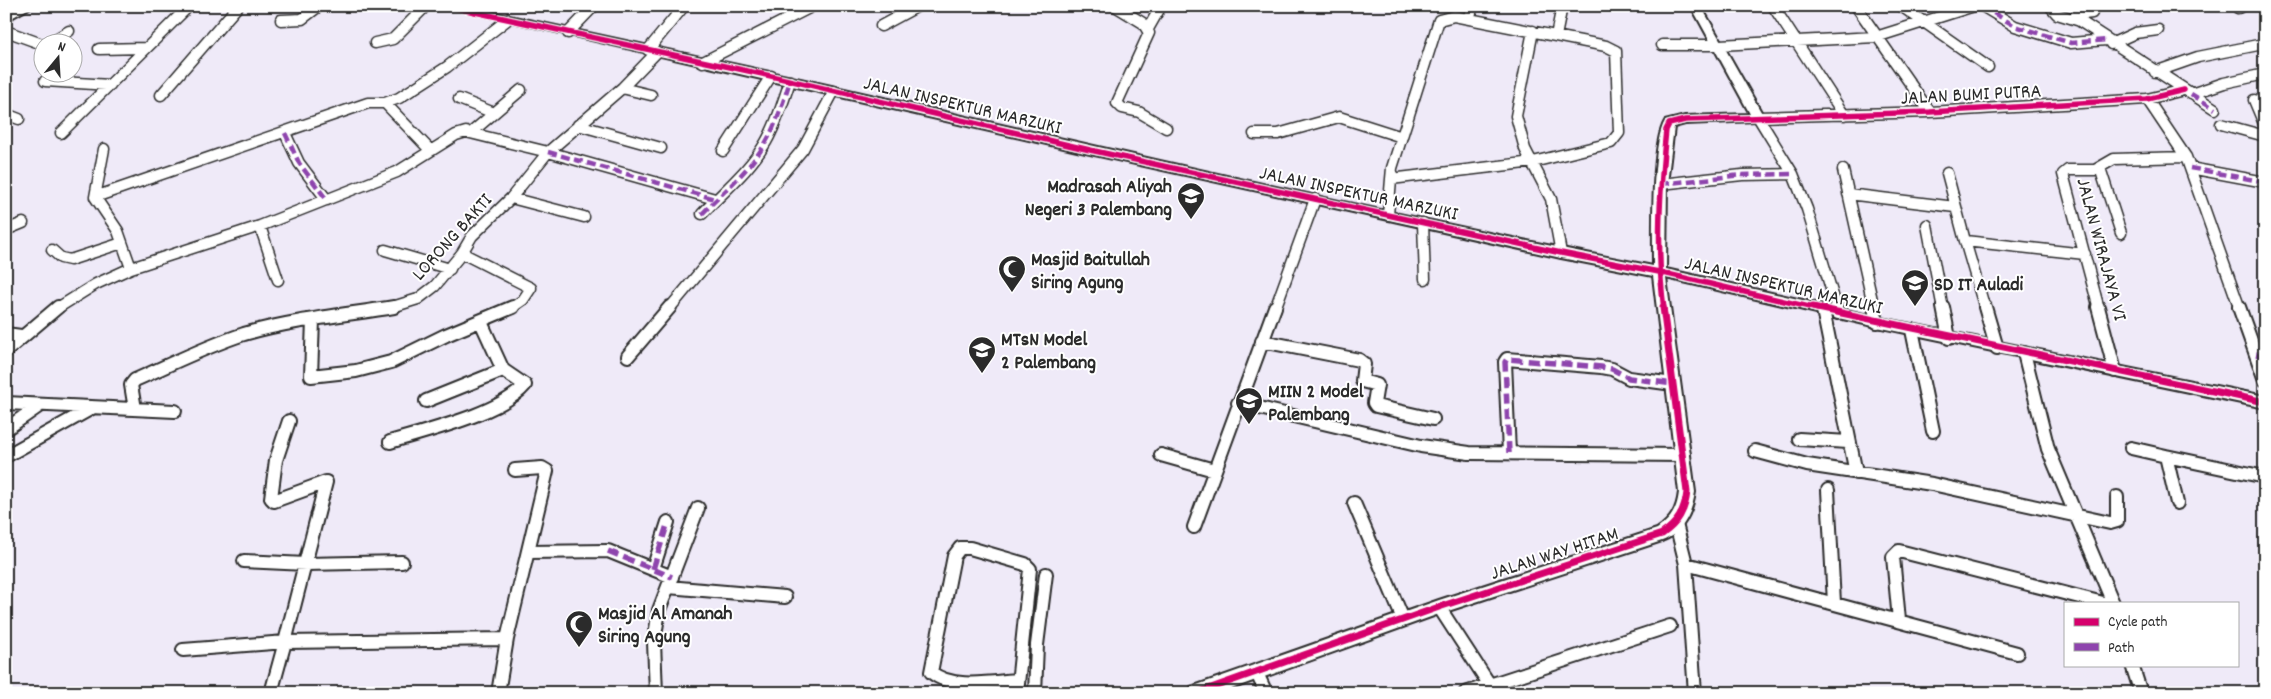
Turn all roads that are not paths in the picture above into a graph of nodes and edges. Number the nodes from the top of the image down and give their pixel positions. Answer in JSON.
{"nodes":[{"id":1,"x":28,"y":6,"type":"edge"},
{"id":2,"x":189,"y":6,"type":"edge"},
{"id":3,"x":238,"y":6,"type":"edge"},
{"id":4,"x":319,"y":6,"type":"edge"},
{"id":5,"x":426,"y":6,"type":"edge"},
{"id":6,"x":447,"y":6,"type":"edge"},
{"id":7,"x":594,"y":6,"type":"edge"},
{"id":8,"x":684,"y":6,"type":"edge"},
{"id":9,"x":813,"y":6,"type":"edge"},
{"id":10,"x":918,"y":6,"type":"edge"},
{"id":11,"x":1115,"y":6,"type":"edge"},
{"id":12,"x":1161,"y":6,"type":"edge"},
{"id":13,"x":1473,"y":6,"type":"edge"},
{"id":14,"x":1562,"y":6,"type":"edge"},
{"id":15,"x":1696,"y":6,"type":"edge"},
{"id":16,"x":1773,"y":6,"type":"edge"},
{"id":17,"x":1856,"y":6,"type":"edge"},
{"id":18,"x":1900,"y":6,"type":"edge"},
{"id":19,"x":1982,"y":6,"type":"edge"},
{"id":20,"x":2050,"y":6,"type":"edge"},
{"id":21,"x":1968,"y":7,"type":"edge"},
{"id":22,"x":2092,"y":13,"type":"dead end"},
{"id":23,"x":6,"y":18,"type":"edge"},
{"id":24,"x":1469,"y":19,"type":"junction"},
{"id":25,"x":281,"y":20,"type":"dead end"},
{"id":26,"x":507,"y":20,"type":"junction"},
{"id":27,"x":2077,"y":20,"type":"junction"},
{"id":28,"x":1926,"y":22,"type":"junction"},
{"id":29,"x":881,"y":26,"type":"dead end"},
{"id":30,"x":1148,"y":29,"type":"junction"},
{"id":31,"x":2158,"y":30,"type":"dead end"},
{"id":32,"x":1533,"y":31,"type":"junction"},
{"id":33,"x":6,"y":32,"type":"edge"},
{"id":34,"x":568,"y":33,"type":"junction"},
{"id":35,"x":1556,"y":36,"type":"junction"},
{"id":36,"x":1876,"y":37,"type":"junction"},
{"id":37,"x":1796,"y":40,"type":"junction"},
{"id":38,"x":32,"y":41,"type":"edge"},
{"id":39,"x":2109,"y":42,"type":"junction"},
{"id":40,"x":375,"y":43,"type":"dead end"},
{"id":41,"x":2263,"y":44,"type":"dead end"},
{"id":42,"x":1662,"y":45,"type":"dead end"},
{"id":43,"x":1719,"y":45,"type":"junction"},
{"id":44,"x":145,"y":48,"type":"junction"},
{"id":45,"x":99,"y":49,"type":"dead end"},
{"id":46,"x":652,"y":51,"type":"junction"},
{"id":47,"x":703,"y":62,"type":"junction"},
{"id":48,"x":1988,"y":67,"type":"dead end"},
{"id":49,"x":2155,"y":72,"type":"junction"},
{"id":50,"x":2265,"y":74,"type":"edge"},
{"id":51,"x":772,"y":76,"type":"junction"},
{"id":52,"x":790,"y":81,"type":"junction"},
{"id":53,"x":61,"y":82,"type":"edge"},
{"id":54,"x":110,"y":85,"type":"junction"},
{"id":55,"x":622,"y":88,"type":"junction"},
{"id":56,"x":520,"y":90,"type":"dead end"},
{"id":57,"x":834,"y":91,"type":"junction"},
{"id":58,"x":2188,"y":92,"type":"junction"},
{"id":59,"x":161,"y":95,"type":"dead end"},
{"id":60,"x":651,"y":95,"type":"dead end"},
{"id":61,"x":2147,"y":98,"type":"junction"},
{"id":62,"x":459,"y":99,"type":"dead end"},
{"id":63,"x":2254,"y":100,"type":"dead end"},
{"id":64,"x":385,"y":103,"type":"junction"},
{"id":65,"x":2214,"y":109,"type":"dead end"},
{"id":66,"x":1930,"y":112,"type":"junction"},
{"id":67,"x":494,"y":113,"type":"junction"},
{"id":68,"x":6,"y":114,"type":"edge"},
{"id":69,"x":1844,"y":116,"type":"junction"},
{"id":70,"x":1758,"y":117,"type":"junction"},
{"id":71,"x":19,"y":119,"type":"dead end"},
{"id":72,"x":2221,"y":124,"type":"dead end"},
{"id":73,"x":578,"y":125,"type":"junction"},
{"id":74,"x":2265,"y":126,"type":"edge"},
{"id":75,"x":1166,"y":128,"type":"dead end"},
{"id":76,"x":472,"y":132,"type":"junction"},
{"id":77,"x":61,"y":133,"type":"dead end"},
{"id":78,"x":285,"y":133,"type":"junction"},
{"id":79,"x":1254,"y":134,"type":"dead end"},
{"id":80,"x":2265,"y":136,"type":"edge"},
{"id":81,"x":1402,"y":137,"type":"junction"},
{"id":82,"x":662,"y":148,"type":"dead end"},
{"id":83,"x":104,"y":149,"type":"dead end"},
{"id":84,"x":430,"y":150,"type":"junction"},
{"id":85,"x":723,"y":151,"type":"dead end"},
{"id":86,"x":548,"y":152,"type":"junction"},
{"id":87,"x":2186,"y":157,"type":"junction"},
{"id":88,"x":1533,"y":162,"type":"junction"},
{"id":89,"x":2100,"y":168,"type":"junction"},
{"id":90,"x":2190,"y":168,"type":"junction"},
{"id":91,"x":1843,"y":170,"type":"dead end"},
{"id":92,"x":1947,"y":173,"type":"dead end"},
{"id":93,"x":1793,"y":174,"type":"junction"},
{"id":94,"x":1391,"y":179,"type":"junction"},
{"id":95,"x":2265,"y":182,"type":"edge"},
{"id":96,"x":1661,"y":184,"type":"junction"},
{"id":97,"x":1848,"y":194,"type":"junction"},
{"id":98,"x":95,"y":197,"type":"junction"},
{"id":99,"x":511,"y":198,"type":"junction"},
{"id":100,"x":715,"y":199,"type":"junction"},
{"id":101,"x":1315,"y":199,"type":"junction"},
{"id":102,"x":327,"y":200,"type":"junction"},
{"id":103,"x":1955,"y":208,"type":"junction"},
{"id":104,"x":702,"y":214,"type":"dead end"},
{"id":105,"x":1388,"y":215,"type":"junction"},
{"id":106,"x":584,"y":217,"type":"dead end"},
{"id":107,"x":23,"y":223,"type":"dead end"},
{"id":108,"x":1423,"y":223,"type":"junction"},
{"id":109,"x":260,"y":226,"type":"junction"},
{"id":110,"x":1926,"y":226,"type":"dead end"},
{"id":111,"x":6,"y":230,"type":"edge"},
{"id":112,"x":2121,"y":233,"type":"dead end"},
{"id":113,"x":1965,"y":240,"type":"junction"},
{"id":114,"x":122,"y":243,"type":"junction"},
{"id":115,"x":52,"y":250,"type":"dead end"},
{"id":116,"x":385,"y":250,"type":"dead end"},
{"id":117,"x":462,"y":253,"type":"junction"},
{"id":118,"x":1561,"y":253,"type":"junction"},
{"id":119,"x":2085,"y":254,"type":"junction"},
{"id":120,"x":132,"y":268,"type":"junction"},
{"id":121,"x":450,"y":269,"type":"junction"},
{"id":122,"x":1659,"y":272,"type":"junction"},
{"id":123,"x":1424,"y":279,"type":"dead end"},
{"id":124,"x":278,"y":280,"type":"dead end"},
{"id":125,"x":1823,"y":310,"type":"junction"},
{"id":126,"x":1838,"y":313,"type":"junction"},
{"id":127,"x":313,"y":320,"type":"junction"},
{"id":128,"x":480,"y":322,"type":"junction"},
{"id":129,"x":1877,"y":322,"type":"junction"},
{"id":130,"x":1912,"y":330,"type":"junction"},
{"id":131,"x":6,"y":334,"type":"edge"},
{"id":132,"x":21,"y":336,"type":"junction"},
{"id":133,"x":1948,"y":338,"type":"junction"},
{"id":134,"x":1262,"y":341,"type":"junction"},
{"id":135,"x":1997,"y":348,"type":"junction"},
{"id":136,"x":6,"y":352,"type":"edge"},
{"id":137,"x":2024,"y":353,"type":"junction"},
{"id":138,"x":2260,"y":355,"type":"edge"},
{"id":139,"x":628,"y":356,"type":"dead end"},
{"id":140,"x":503,"y":370,"type":"junction"},
{"id":141,"x":2115,"y":371,"type":"junction"},
{"id":142,"x":2265,"y":380,"type":"edge"},
{"id":143,"x":1673,"y":384,"type":"junction"},
{"id":144,"x":426,"y":401,"type":"dead end"},
{"id":145,"x":6,"y":403,"type":"edge"},
{"id":146,"x":1238,"y":403,"type":"junction"},
{"id":147,"x":2264,"y":404,"type":"edge"},
{"id":148,"x":39,"y":406,"type":"junction"},
{"id":149,"x":92,"y":408,"type":"junction"},
{"id":150,"x":135,"y":409,"type":"junction"},
{"id":151,"x":175,"y":411,"type":"dead end"},
{"id":152,"x":1433,"y":419,"type":"dead end"},
{"id":153,"x":289,"y":421,"type":"dead end"},
{"id":154,"x":6,"y":429,"type":"edge"},
{"id":155,"x":1933,"y":430,"type":"dead end"},
{"id":156,"x":1800,"y":439,"type":"dead end"},
{"id":157,"x":390,"y":442,"type":"dead end"},
{"id":158,"x":1848,"y":442,"type":"junction"},
{"id":159,"x":2130,"y":448,"type":"dead end"},
{"id":160,"x":1755,"y":451,"type":"dead end"},
{"id":161,"x":1508,"y":453,"type":"junction"},
{"id":162,"x":1161,"y":455,"type":"dead end"},
{"id":163,"x":1684,"y":455,"type":"junction"},
{"id":164,"x":6,"y":456,"type":"edge"},
{"id":165,"x":2166,"y":456,"type":"junction"},
{"id":166,"x":515,"y":470,"type":"dead end"},
{"id":167,"x":1214,"y":470,"type":"junction"},
{"id":168,"x":1856,"y":474,"type":"junction"},
{"id":169,"x":2265,"y":477,"type":"edge"},
{"id":170,"x":1828,"y":490,"type":"dead end"},
{"id":171,"x":2118,"y":497,"type":"dead end"},
{"id":172,"x":1354,"y":503,"type":"dead end"},
{"id":173,"x":2177,"y":503,"type":"dead end"},
{"id":174,"x":698,"y":508,"type":"dead end"},
{"id":175,"x":2074,"y":517,"type":"junction"},
{"id":176,"x":668,"y":522,"type":"dead end"},
{"id":177,"x":1676,"y":524,"type":"junction"},
{"id":178,"x":1194,"y":527,"type":"dead end"},
{"id":179,"x":528,"y":552,"type":"junction"},
{"id":180,"x":244,"y":561,"type":"dead end"},
{"id":181,"x":402,"y":562,"type":"dead end"},
{"id":182,"x":306,"y":564,"type":"junction"},
{"id":183,"x":1686,"y":564,"type":"junction"},
{"id":184,"x":653,"y":568,"type":"junction"},
{"id":185,"x":1046,"y":574,"type":"dead end"},
{"id":186,"x":670,"y":582,"type":"junction"},
{"id":187,"x":785,"y":597,"type":"dead end"},
{"id":188,"x":2099,"y":602,"type":"edge"},
{"id":189,"x":2113,"y":602,"type":"edge"},
{"id":190,"x":1834,"y":603,"type":"junction"},
{"id":191,"x":1439,"y":607,"type":"junction"},
{"id":192,"x":1403,"y":619,"type":"junction"},
{"id":193,"x":1899,"y":620,"type":"junction"},
{"id":194,"x":1670,"y":626,"type":"dead end"},
{"id":195,"x":507,"y":639,"type":"junction"},
{"id":196,"x":285,"y":642,"type":"junction"},
{"id":197,"x":183,"y":650,"type":"dead end"},
{"id":198,"x":2017,"y":653,"type":"dead end"},
{"id":199,"x":2132,"y":666,"type":"edge"},
{"id":200,"x":1256,"y":671,"type":"junction"},
{"id":201,"x":1017,"y":686,"type":"edge"},
{"id":202,"x":1493,"y":688,"type":"edge"},
{"id":203,"x":271,"y":693,"type":"edge"},
{"id":204,"x":498,"y":693,"type":"edge"},
{"id":205,"x":656,"y":693,"type":"edge"},
{"id":206,"x":1035,"y":693,"type":"edge"},
{"id":207,"x":1197,"y":693,"type":"edge"},
{"id":208,"x":1266,"y":693,"type":"edge"},
{"id":209,"x":1465,"y":693,"type":"edge"},
{"id":210,"x":1696,"y":693,"type":"edge"},
{"id":211,"x":2141,"y":693,"type":"edge"}],
"edges":[{"from":1,"to":23,"type":"street"},
{"from":2,"to":44,"type":"street"},
{"from":3,"to":59,"type":"street"},
{"from":4,"to":25,"type":"street"},
{"from":5,"to":40,"type":"street"},
{"from":6,"to":26,"type":"street","name":"JALAN INSPEKTUR MARZUKI"},
{"from":7,"to":34,"type":"street"},
{"from":8,"to":46,"type":"street","name":"LORONG BAKTI"},
{"from":9,"to":47,"type":"street"},
{"from":10,"to":29,"type":"street"},
{"from":11,"to":30,"type":"street"},
{"from":12,"to":30,"type":"street"},
{"from":13,"to":24,"type":"street"},
{"from":14,"to":35,"type":"street"},
{"from":15,"to":43,"type":"street"},
{"from":16,"to":37,"type":"street"},
{"from":17,"to":36,"type":"street"},
{"from":18,"to":28,"type":"street"},
{"from":19,"to":39,"type":"street"},
{"from":20,"to":27,"type":"street"},
{"from":21,"to":28,"type":"street"},
{"from":22,"to":27,"type":"street"},
{"from":24,"to":32,"type":"street"},
{"from":24,"to":81,"type":"street"},
{"from":26,"to":34,"type":"street","name":"JALAN INSPEKTUR MARZUKI"},
{"from":26,"to":64,"type":"street"},
{"from":27,"to":39,"type":"street"},
{"from":28,"to":36,"type":"street"},
{"from":28,"to":48,"type":"street"},
{"from":30,"to":75,"type":"street"},
{"from":31,"to":39,"type":"street"},
{"from":32,"to":35,"type":"street"},
{"from":32,"to":88,"type":"street"},
{"from":33,"to":38,"type":"street"},
{"from":34,"to":46,"type":"street","name":"JALAN INSPEKTUR MARZUKI"},
{"from":35,"to":88,"type":"street"},
{"from":36,"to":37,"type":"street"},
{"from":36,"to":66,"type":"street"},
{"from":37,"to":43,"type":"street"},
{"from":37,"to":69,"type":"street"},
{"from":39,"to":49,"type":"street"},
{"from":41,"to":49,"type":"street"},
{"from":42,"to":43,"type":"street"},
{"from":43,"to":70,"type":"street"},
{"from":44,"to":45,"type":"street"},
{"from":44,"to":54,"type":"street"},
{"from":46,"to":47,"type":"street","name":"JALAN INSPEKTUR MARZUKI"},
{"from":46,"to":55,"type":"street","name":"LORONG BAKTI"},
{"from":47,"to":51,"type":"street","name":"JALAN INSPEKTUR MARZUKI"},
{"from":49,"to":58,"type":"street"},
{"from":50,"to":58,"type":"street","name":"JALAN BUMI PUTRA"},
{"from":51,"to":52,"type":"street","name":"JALAN INSPEKTUR MARZUKI"},
{"from":51,"to":85,"type":"street"},
{"from":52,"to":57,"type":"street","name":"JALAN INSPEKTUR MARZUKI"},
{"from":52,"to":100,"type":"street"},
{"from":53,"to":54,"type":"street"},
{"from":54,"to":77,"type":"street"},
{"from":55,"to":60,"type":"street"},
{"from":55,"to":73,"type":"street","name":"LORONG BAKTI"},
{"from":56,"to":67,"type":"street"},
{"from":57,"to":101,"type":"street","name":"JALAN INSPEKTUR MARZUKI"},
{"from":57,"to":139,"type":"street"},
{"from":58,"to":61,"type":"street","name":"JALAN BUMI PUTRA"},
{"from":58,"to":65,"type":"street"},
{"from":61,"to":66,"type":"street","name":"JALAN BUMI PUTRA"},
{"from":61,"to":87,"type":"street"},
{"from":62,"to":67,"type":"street"},
{"from":63,"to":74,"type":"street"},
{"from":64,"to":78,"type":"street"},
{"from":64,"to":84,"type":"street"},
{"from":66,"to":69,"type":"street","name":"JALAN BUMI PUTRA"},
{"from":67,"to":76,"type":"street"},
{"from":68,"to":71,"type":"street"},
{"from":69,"to":70,"type":"street","name":"JALAN BUMI PUTRA"},
{"from":70,"to":93,"type":"street"},
{"from":70,"to":96,"type":"street"},
{"from":72,"to":80,"type":"street"},
{"from":73,"to":82,"type":"street"},
{"from":73,"to":86,"type":"street","name":"LORONG BAKTI"},
{"from":76,"to":84,"type":"street"},
{"from":76,"to":86,"type":"street"},
{"from":78,"to":98,"type":"street"},
{"from":78,"to":102,"type":"street"},
{"from":79,"to":81,"type":"street"},
{"from":81,"to":94,"type":"street"},
{"from":83,"to":98,"type":"street"},
{"from":84,"to":102,"type":"street"},
{"from":86,"to":99,"type":"street","name":"LORONG BAKTI"},
{"from":86,"to":100,"type":"street"},
{"from":87,"to":89,"type":"street","name":"JALAN WIRAJAYA VI"},
{"from":87,"to":90,"type":"street"},
{"from":88,"to":94,"type":"street"},
{"from":88,"to":118,"type":"street"},
{"from":89,"to":112,"type":"street"},
{"from":89,"to":119,"type":"street","name":"JALAN WIRAJAYA VI"},
{"from":90,"to":95,"type":"street"},
{"from":90,"to":138,"type":"street"},
{"from":91,"to":97,"type":"street"},
{"from":92,"to":103,"type":"street"},
{"from":93,"to":96,"type":"street"},
{"from":93,"to":126,"type":"street"},
{"from":94,"to":105,"type":"street"},
{"from":96,"to":122,"type":"street"},
{"from":97,"to":103,"type":"street"},
{"from":97,"to":129,"type":"street"},
{"from":98,"to":114,"type":"street"},
{"from":99,"to":106,"type":"street"},
{"from":99,"to":117,"type":"street","name":"LORONG BAKTI"},
{"from":100,"to":104,"type":"street"},
{"from":101,"to":105,"type":"street","name":"JALAN INSPEKTUR MARZUKI"},
{"from":101,"to":134,"type":"street"},
{"from":102,"to":109,"type":"street"},
{"from":103,"to":113,"type":"street"},
{"from":105,"to":108,"type":"street","name":"JALAN INSPEKTUR MARZUKI"},
{"from":107,"to":111,"type":"street"},
{"from":108,"to":118,"type":"street","name":"JALAN INSPEKTUR MARZUKI"},
{"from":108,"to":123,"type":"street"},
{"from":109,"to":120,"type":"street"},
{"from":109,"to":124,"type":"street"},
{"from":110,"to":133,"type":"street"},
{"from":113,"to":119,"type":"street"},
{"from":113,"to":135,"type":"street"},
{"from":114,"to":115,"type":"street"},
{"from":114,"to":120,"type":"street"},
{"from":116,"to":121,"type":"street"},
{"from":117,"to":121,"type":"street","name":"LORONG BAKTI"},
{"from":117,"to":128,"type":"street"},
{"from":118,"to":122,"type":"street","name":"JALAN INSPEKTUR MARZUKI"},
{"from":119,"to":141,"type":"street","name":"JALAN WIRAJAYA VI"},
{"from":120,"to":132,"type":"street"},
{"from":121,"to":127,"type":"street","name":"LORONG BAKTI"},
{"from":122,"to":125,"type":"street","name":"JALAN INSPEKTUR MARZUKI"},
{"from":122,"to":143,"type":"street"},
{"from":125,"to":126,"type":"street","name":"JALAN INSPEKTUR MARZUKI"},
{"from":125,"to":158,"type":"street"},
{"from":126,"to":129,"type":"street","name":"JALAN INSPEKTUR MARZUKI"},
{"from":127,"to":128,"type":"street"},
{"from":127,"to":150,"type":"street","name":"LORONG BAKTI"},
{"from":128,"to":140,"type":"street"},
{"from":129,"to":130,"type":"street","name":"JALAN INSPEKTUR MARZUKI"},
{"from":130,"to":133,"type":"street","name":"JALAN INSPEKTUR MARZUKI"},
{"from":130,"to":155,"type":"street"},
{"from":131,"to":132,"type":"street"},
{"from":132,"to":136,"type":"street"},
{"from":133,"to":135,"type":"street","name":"JALAN INSPEKTUR MARZUKI"},
{"from":134,"to":146,"type":"street"},
{"from":134,"to":152,"type":"street"},
{"from":135,"to":137,"type":"street","name":"JALAN INSPEKTUR MARZUKI"},
{"from":137,"to":141,"type":"street","name":"JALAN INSPEKTUR MARZUKI"},
{"from":137,"to":175,"type":"street"},
{"from":138,"to":142,"type":"street"},
{"from":140,"to":144,"type":"street"},
{"from":140,"to":157,"type":"street"},
{"from":141,"to":147,"type":"street","name":"JALAN INSPEKTUR MARZUKI"},
{"from":143,"to":161,"type":"street"},
{"from":143,"to":163,"type":"street"},
{"from":145,"to":148,"type":"street"},
{"from":146,"to":161,"type":"street"},
{"from":146,"to":167,"type":"street"},
{"from":148,"to":149,"type":"street"},
{"from":148,"to":154,"type":"street"},
{"from":149,"to":150,"type":"street"},
{"from":149,"to":164,"type":"street"},
{"from":150,"to":151,"type":"street"},
{"from":153,"to":182,"type":"street"},
{"from":156,"to":158,"type":"street"},
{"from":158,"to":168,"type":"street"},
{"from":159,"to":165,"type":"street"},
{"from":160,"to":168,"type":"street"},
{"from":161,"to":163,"type":"street"},
{"from":162,"to":167,"type":"street"},
{"from":163,"to":177,"type":"street"},
{"from":165,"to":169,"type":"street"},
{"from":165,"to":173,"type":"street"},
{"from":166,"to":179,"type":"street"},
{"from":167,"to":178,"type":"street"},
{"from":168,"to":175,"type":"street"},
{"from":170,"to":190,"type":"street"},
{"from":171,"to":175,"type":"street"},
{"from":172,"to":192,"type":"street"},
{"from":174,"to":186,"type":"street"},
{"from":175,"to":189,"type":"street"},
{"from":176,"to":184,"type":"street"},
{"from":177,"to":183,"type":"street"},
{"from":177,"to":191,"type":"street","name":"JALAN WAY HITAM"},
{"from":179,"to":184,"type":"street"},
{"from":179,"to":195,"type":"street"},
{"from":180,"to":182,"type":"street"},
{"from":181,"to":182,"type":"street"},
{"from":182,"to":196,"type":"street"},
{"from":183,"to":190,"type":"street"},
{"from":183,"to":210,"type":"street"},
{"from":184,"to":186,"type":"street"},
{"from":185,"to":206,"type":"street"},
{"from":186,"to":187,"type":"street"},
{"from":186,"to":205,"type":"street"},
{"from":188,"to":193,"type":"street"},
{"from":190,"to":193,"type":"street"},
{"from":191,"to":192,"type":"street","name":"JALAN WAY HITAM"},
{"from":191,"to":202,"type":"street"},
{"from":192,"to":200,"type":"street","name":"JALAN WAY HITAM"},
{"from":193,"to":198,"type":"street"},
{"from":194,"to":202,"type":"street"},
{"from":195,"to":196,"type":"street"},
{"from":195,"to":204,"type":"street"},
{"from":196,"to":197,"type":"street"},
{"from":196,"to":203,"type":"street"},
{"from":199,"to":211,"type":"street"},
{"from":200,"to":207,"type":"street","name":"JALAN WAY HITAM"},
{"from":200,"to":208,"type":"street"},
{"from":201,"to":201,"type":"street"},
{"from":202,"to":209,"type":"street"}]}
